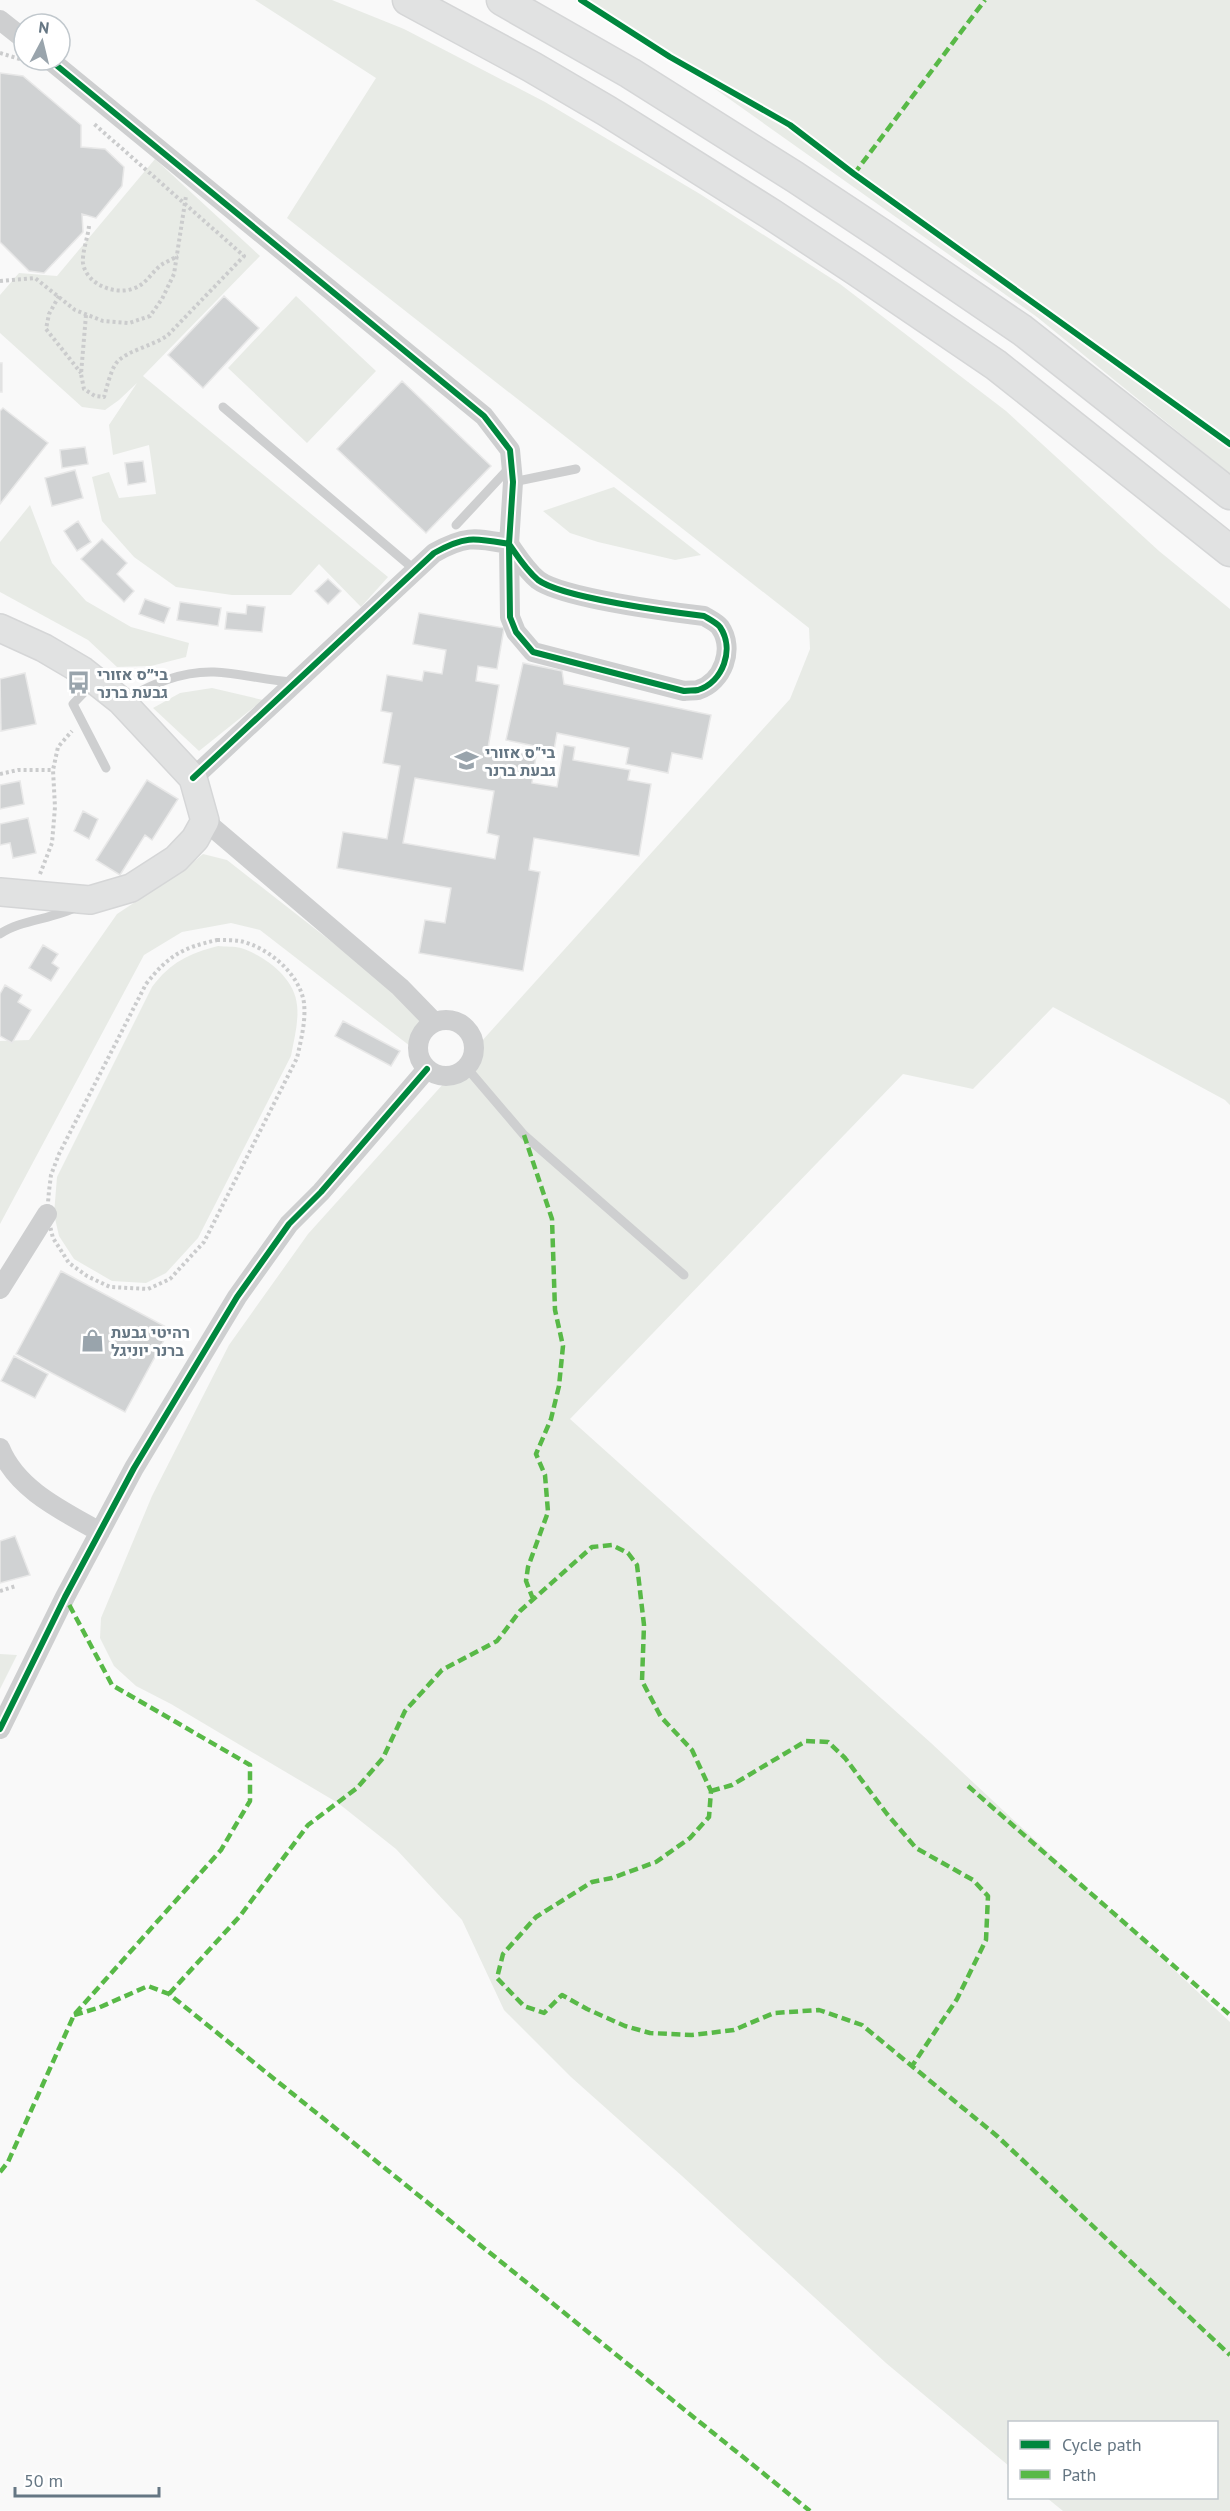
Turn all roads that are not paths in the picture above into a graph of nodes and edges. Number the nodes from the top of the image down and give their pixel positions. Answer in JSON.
{"nodes":[{"id":1,"x":408,"y":0,"type":"edge"},
{"id":2,"x":502,"y":0,"type":"edge"},
{"id":3,"x":0,"y":20,"type":"edge"},
{"id":4,"x":12,"y":30,"type":"edge"},
{"id":5,"x":50,"y":72,"type":"edge"},
{"id":6,"x":222,"y":407,"type":"dead end"},
{"id":7,"x":576,"y":470,"type":"dead end"},
{"id":8,"x":513,"y":474,"type":"junction"},
{"id":9,"x":1230,"y":494,"type":"edge"},
{"id":10,"x":456,"y":525,"type":"dead end"},
{"id":11,"x":510,"y":544,"type":"junction"},
{"id":12,"x":1230,"y":551,"type":"edge"},
{"id":13,"x":415,"y":570,"type":"junction"},
{"id":14,"x":0,"y":628,"type":"edge"},
{"id":15,"x":95,"y":681,"type":"junction"},
{"id":16,"x":296,"y":682,"type":"junction"},
{"id":17,"x":121,"y":701,"type":"junction"},
{"id":18,"x":106,"y":768,"type":"dead end"},
{"id":19,"x":193,"y":778,"type":"junction"},
{"id":20,"x":205,"y":821,"type":"junction"},
{"id":21,"x":0,"y":892,"type":"edge"},
{"id":22,"x":90,"y":900,"type":"junction"},
{"id":23,"x":0,"y":934,"type":"edge"},
{"id":24,"x":434,"y":1022,"type":"junction"},
{"id":25,"x":466,"y":1066,"type":"junction"},
{"id":26,"x":428,"y":1069,"type":"junction"},
{"id":27,"x":47,"y":1214,"type":"road end"},
{"id":28,"x":684,"y":1275,"type":"dead end"},
{"id":29,"x":0,"y":1289,"type":"edge"},
{"id":30,"x":0,"y":1448,"type":"edge"},
{"id":31,"x":100,"y":1532,"type":"junction"},
{"id":32,"x":0,"y":1729,"type":"edge"}],
"edges":[{"from":1,"to":12,"type":"main road"},
{"from":2,"to":9,"type":"main road"},
{"from":3,"to":4,"type":"street"},
{"from":5,"to":8,"type":"street"},
{"from":6,"to":13,"type":"lane"},
{"from":7,"to":8,"type":"lane"},
{"from":8,"to":10,"type":"lane"},
{"from":8,"to":11,"type":"street"},
{"from":11,"to":11,"type":"street"},
{"from":11,"to":13,"type":"street"},
{"from":13,"to":16,"type":"street"},
{"from":14,"to":15,"type":"street"},
{"from":15,"to":17,"type":"street"},
{"from":15,"to":18,"type":"lane"},
{"from":16,"to":17,"type":"lane"},
{"from":16,"to":19,"type":"street"},
{"from":17,"to":19,"type":"street"},
{"from":19,"to":20,"type":"street"},
{"from":20,"to":22,"type":"street"},
{"from":20,"to":24,"type":"street"},
{"from":21,"to":22,"type":"street"},
{"from":22,"to":23,"type":"lane"},
{"from":24,"to":25,"type":"street"},
{"from":24,"to":26,"type":"street"},
{"from":25,"to":26,"type":"street"},
{"from":25,"to":28,"type":"lane"},
{"from":26,"to":31,"type":"street"},
{"from":27,"to":29,"type":"street"},
{"from":30,"to":31,"type":"street"},
{"from":31,"to":32,"type":"street"}]}
